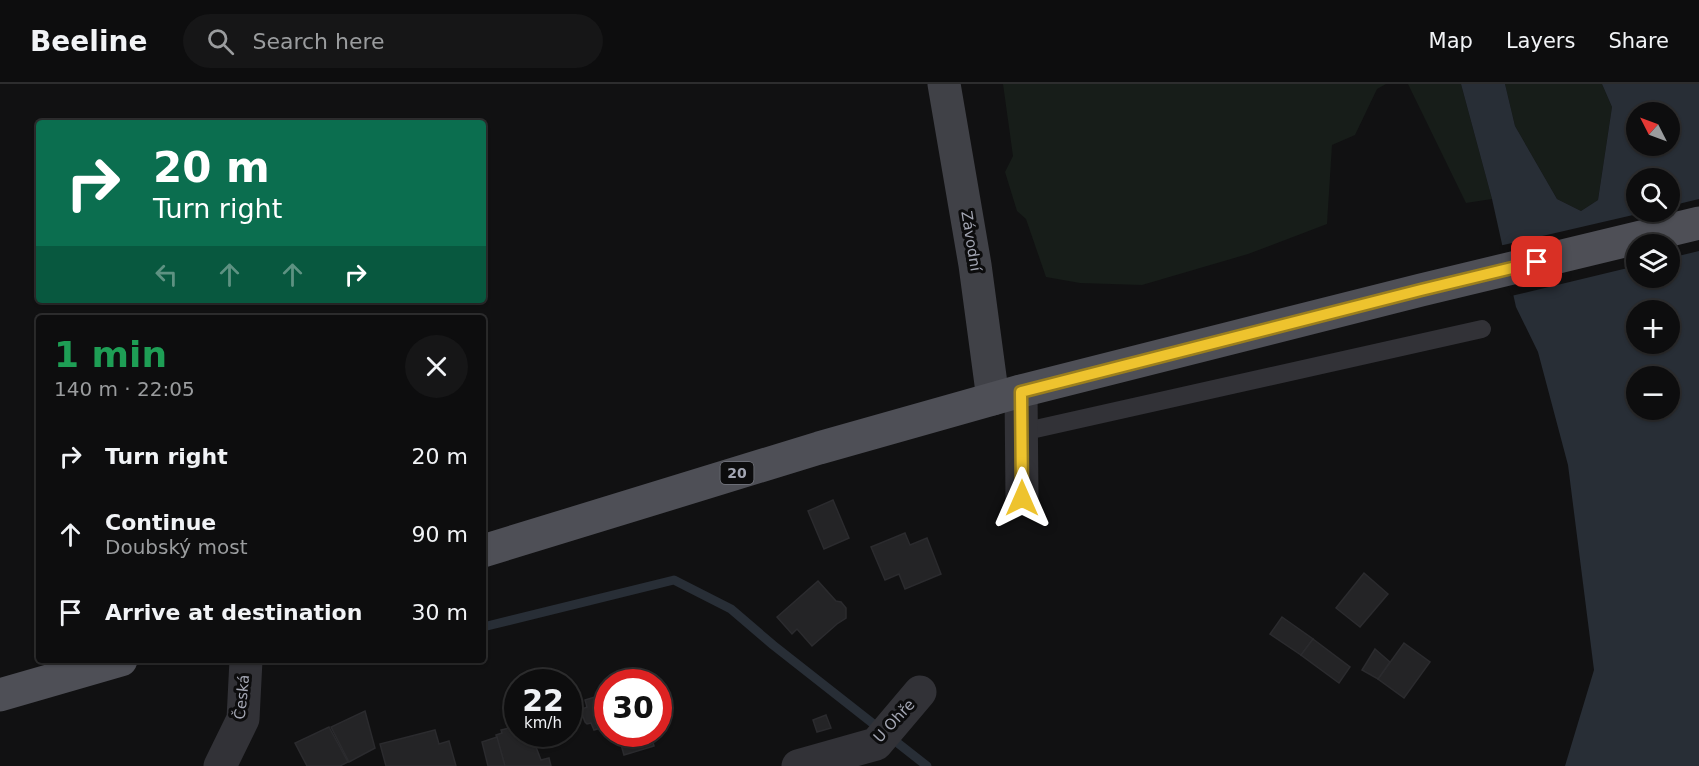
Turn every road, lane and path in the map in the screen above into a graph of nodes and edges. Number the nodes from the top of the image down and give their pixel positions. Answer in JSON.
{"nodes":[{"id":1,"x":944,"y":84,"type":"edge"},
{"id":2,"x":1699,"y":223,"type":"edge"},
{"id":3,"x":1482,"y":329,"type":"dead end"},
{"id":4,"x":1007,"y":395,"type":"junction"},
{"id":5,"x":1022,"y":432,"type":"junction"},
{"id":6,"x":1022,"y":498,"type":"dead end"},
{"id":7,"x":486,"y":550,"type":"edge"},
{"id":8,"x":111,"y":663,"type":"edge"},
{"id":9,"x":246,"y":663,"type":"edge"},
{"id":10,"x":920,"y":693,"type":"dead end"},
{"id":11,"x":0,"y":695,"type":"edge"},
{"id":12,"x":220,"y":766,"type":"edge"},
{"id":13,"x":798,"y":766,"type":"edge"}],
"edges":[{"from":1,"to":4,"type":"street","name":"Závodní"},
{"from":2,"to":4,"type":"main road","number":"20"},
{"from":3,"to":5,"type":"lane"},
{"from":4,"to":5,"type":"street"},
{"from":4,"to":7,"type":"main road","number":"20"},
{"from":5,"to":6,"type":"street"},
{"from":8,"to":11,"type":"main road"},
{"from":9,"to":12,"type":"street","name":"Česká"},
{"from":10,"to":13,"type":"street","name":"U Ohře"}]}
